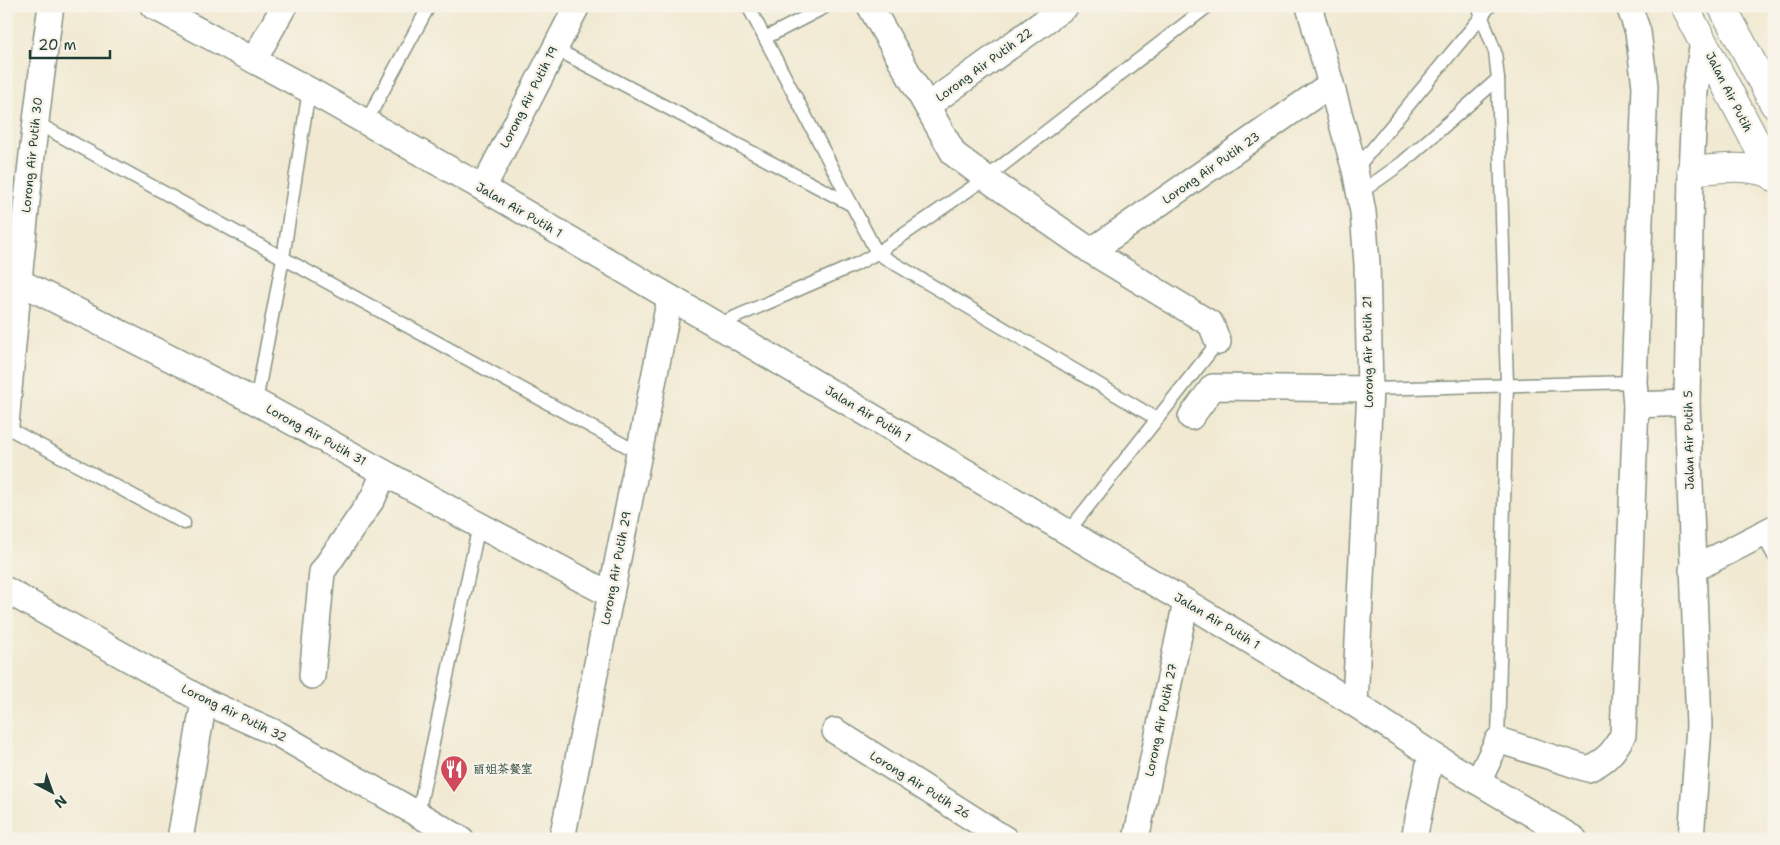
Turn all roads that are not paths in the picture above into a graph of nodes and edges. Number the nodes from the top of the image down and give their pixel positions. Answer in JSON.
{"nodes":[{"id":1,"x":50,"y":6,"type":"edge"},
{"id":2,"x":153,"y":6,"type":"edge"},
{"id":3,"x":284,"y":6,"type":"edge"},
{"id":4,"x":429,"y":6,"type":"edge"},
{"id":5,"x":576,"y":6,"type":"edge"},
{"id":6,"x":748,"y":6,"type":"edge"},
{"id":7,"x":827,"y":6,"type":"edge"},
{"id":8,"x":870,"y":6,"type":"edge"},
{"id":9,"x":1066,"y":6,"type":"edge"},
{"id":10,"x":1208,"y":6,"type":"edge"},
{"id":11,"x":1310,"y":6,"type":"edge"},
{"id":12,"x":1629,"y":6,"type":"edge"},
{"id":13,"x":1684,"y":6,"type":"edge"},
{"id":14,"x":1716,"y":6,"type":"edge"},
{"id":15,"x":1722,"y":6,"type":"edge"},
{"id":16,"x":1483,"y":9,"type":"edge"},
{"id":17,"x":765,"y":38,"type":"junction"},
{"id":18,"x":1703,"y":42,"type":"junction"},
{"id":19,"x":554,"y":48,"type":"junction"},
{"id":20,"x":254,"y":60,"type":"junction"},
{"id":21,"x":1498,"y":78,"type":"junction"},
{"id":22,"x":1331,"y":84,"type":"junction"},
{"id":23,"x":309,"y":90,"type":"junction"},
{"id":24,"x":1774,"y":104,"type":"edge"},
{"id":25,"x":927,"y":106,"type":"junction"},
{"id":26,"x":35,"y":122,"type":"junction"},
{"id":27,"x":366,"y":122,"type":"junction"},
{"id":28,"x":1691,"y":171,"type":"junction"},
{"id":29,"x":1773,"y":176,"type":"edge"},
{"id":30,"x":986,"y":178,"type":"junction"},
{"id":31,"x":1358,"y":181,"type":"junction"},
{"id":32,"x":483,"y":188,"type":"junction"},
{"id":33,"x":852,"y":205,"type":"junction"},
{"id":34,"x":14,"y":250,"type":"edge"},
{"id":35,"x":1091,"y":251,"type":"junction"},
{"id":36,"x":877,"y":253,"type":"junction"},
{"id":37,"x":283,"y":258,"type":"junction"},
{"id":38,"x":18,"y":281,"type":"junction"},
{"id":39,"x":670,"y":298,"type":"junction"},
{"id":40,"x":717,"y":325,"type":"junction"},
{"id":41,"x":1218,"y":342,"type":"joint"},
{"id":42,"x":1507,"y":384,"type":"junction"},
{"id":43,"x":1370,"y":389,"type":"junction"},
{"id":44,"x":1635,"y":393,"type":"junction"},
{"id":45,"x":256,"y":402,"type":"junction"},
{"id":46,"x":1687,"y":404,"type":"junction"},
{"id":47,"x":1191,"y":417,"type":"dead end"},
{"id":48,"x":1157,"y":419,"type":"junction"},
{"id":49,"x":6,"y":426,"type":"edge"},
{"id":50,"x":639,"y":453,"type":"junction"},
{"id":51,"x":384,"y":472,"type":"junction"},
{"id":52,"x":184,"y":523,"type":"dead end"},
{"id":53,"x":479,"y":524,"type":"junction"},
{"id":54,"x":1067,"y":533,"type":"junction"},
{"id":55,"x":1770,"y":539,"type":"edge"},
{"id":56,"x":1692,"y":570,"type":"junction"},
{"id":57,"x":6,"y":590,"type":"edge"},
{"id":58,"x":611,"y":595,"type":"junction"},
{"id":59,"x":1186,"y":602,"type":"junction"},
{"id":60,"x":312,"y":676,"type":"dead end"},
{"id":61,"x":204,"y":701,"type":"junction"},
{"id":62,"x":1355,"y":704,"type":"junction"},
{"id":63,"x":835,"y":731,"type":"dead end"},
{"id":64,"x":1498,"y":740,"type":"junction"},
{"id":65,"x":1431,"y":754,"type":"junction"},
{"id":66,"x":1478,"y":782,"type":"junction"},
{"id":67,"x":418,"y":814,"type":"junction"},
{"id":68,"x":1560,"y":835,"type":"edge"},
{"id":69,"x":180,"y":839,"type":"edge"},
{"id":70,"x":461,"y":839,"type":"edge"},
{"id":71,"x":562,"y":839,"type":"edge"},
{"id":72,"x":1005,"y":839,"type":"edge"},
{"id":73,"x":1136,"y":839,"type":"edge"},
{"id":74,"x":1414,"y":839,"type":"edge"},
{"id":75,"x":1691,"y":839,"type":"edge"}],
"edges":[{"from":1,"to":26,"type":"street","name":"Lorong Air Putih 30"},
{"from":2,"to":20,"type":"street","name":"Jalan Air Putih 1"},
{"from":3,"to":20,"type":"street"},
{"from":4,"to":27,"type":"lane"},
{"from":5,"to":19,"type":"street","name":"Lorong Air Putih 19"},
{"from":6,"to":17,"type":"lane"},
{"from":7,"to":17,"type":"lane"},
{"from":8,"to":25,"type":"street"},
{"from":9,"to":25,"type":"street","name":"Lorong Air Putih 22"},
{"from":10,"to":30,"type":"lane"},
{"from":11,"to":22,"type":"street","name":"Lorong Air Putih 21"},
{"from":12,"to":44,"type":"street"},
{"from":13,"to":18,"type":"street","name":"Jalan Air Putih"},
{"from":14,"to":18,"type":"street"},
{"from":15,"to":24,"type":"street"},
{"from":16,"to":21,"type":"lane"},
{"from":16,"to":31,"type":"lane"},
{"from":17,"to":33,"type":"lane"},
{"from":18,"to":28,"type":"street","name":"Jalan Air Putih 5"},
{"from":18,"to":29,"type":"street","name":"Jalan Air Putih"},
{"from":19,"to":32,"type":"street","name":"Lorong Air Putih 19"},
{"from":19,"to":33,"type":"lane"},
{"from":20,"to":23,"type":"street","name":"Jalan Air Putih 1"},
{"from":21,"to":31,"type":"lane"},
{"from":21,"to":42,"type":"lane"},
{"from":22,"to":31,"type":"street","name":"Lorong Air Putih 21"},
{"from":22,"to":35,"type":"street","name":"Lorong Air Putih 23"},
{"from":23,"to":27,"type":"street","name":"Jalan Air Putih 1"},
{"from":23,"to":37,"type":"lane"},
{"from":25,"to":30,"type":"street"},
{"from":26,"to":34,"type":"street","name":"Lorong Air Putih 30"},
{"from":26,"to":37,"type":"lane"},
{"from":27,"to":32,"type":"street","name":"Jalan Air Putih 1"},
{"from":28,"to":29,"type":"street"},
{"from":28,"to":46,"type":"street","name":"Jalan Air Putih 5"},
{"from":30,"to":35,"type":"street"},
{"from":30,"to":36,"type":"lane"},
{"from":31,"to":43,"type":"street","name":"Lorong Air Putih 21"},
{"from":32,"to":39,"type":"street","name":"Jalan Air Putih 1"},
{"from":33,"to":36,"type":"lane"},
{"from":34,"to":38,"type":"street","name":"Lorong Air Putih 30"},
{"from":35,"to":41,"type":"street"},
{"from":36,"to":40,"type":"lane"},
{"from":36,"to":48,"type":"lane"},
{"from":37,"to":45,"type":"lane"},
{"from":37,"to":50,"type":"lane"},
{"from":38,"to":45,"type":"street","name":"Lorong Air Putih 31"},
{"from":38,"to":49,"type":"street","name":"Lorong Air Putih 30"},
{"from":39,"to":40,"type":"street","name":"Jalan Air Putih 1"},
{"from":39,"to":50,"type":"street","name":"Lorong Air Putih 29"},
{"from":40,"to":54,"type":"street","name":"Jalan Air Putih 1"},
{"from":41,"to":48,"type":"lane"},
{"from":42,"to":43,"type":"lane"},
{"from":42,"to":44,"type":"lane"},
{"from":42,"to":64,"type":"lane"},
{"from":43,"to":47,"type":"street"},
{"from":43,"to":62,"type":"street","name":"Lorong Air Putih 21"},
{"from":44,"to":46,"type":"street"},
{"from":44,"to":64,"type":"street"},
{"from":45,"to":51,"type":"street","name":"Lorong Air Putih 31"},
{"from":46,"to":56,"type":"street","name":"Jalan Air Putih 5"},
{"from":48,"to":54,"type":"lane"},
{"from":49,"to":52,"type":"lane"},
{"from":50,"to":58,"type":"street","name":"Lorong Air Putih 29"},
{"from":51,"to":53,"type":"street","name":"Lorong Air Putih 31"},
{"from":51,"to":60,"type":"street"},
{"from":53,"to":58,"type":"street","name":"Lorong Air Putih 31"},
{"from":53,"to":67,"type":"lane"},
{"from":54,"to":59,"type":"street","name":"Jalan Air Putih 1"},
{"from":55,"to":56,"type":"street"},
{"from":56,"to":75,"type":"street","name":"Jalan Air Putih 5"},
{"from":57,"to":61,"type":"street","name":"Lorong Air Putih 32"},
{"from":58,"to":71,"type":"street","name":"Lorong Air Putih 29"},
{"from":59,"to":62,"type":"street","name":"Jalan Air Putih 1"},
{"from":59,"to":73,"type":"street","name":"Lorong Air Putih 27"},
{"from":61,"to":67,"type":"street","name":"Lorong Air Putih 32"},
{"from":61,"to":69,"type":"street"},
{"from":62,"to":65,"type":"street","name":"Jalan Air Putih 1"},
{"from":63,"to":72,"type":"street","name":"Lorong Air Putih 26"},
{"from":64,"to":66,"type":"street"},
{"from":65,"to":66,"type":"street","name":"Jalan Air Putih 1"},
{"from":65,"to":74,"type":"street"},
{"from":66,"to":68,"type":"street","name":"Jalan Air Putih 1"},
{"from":67,"to":70,"type":"street","name":"Lorong Air Putih 32"}]}
